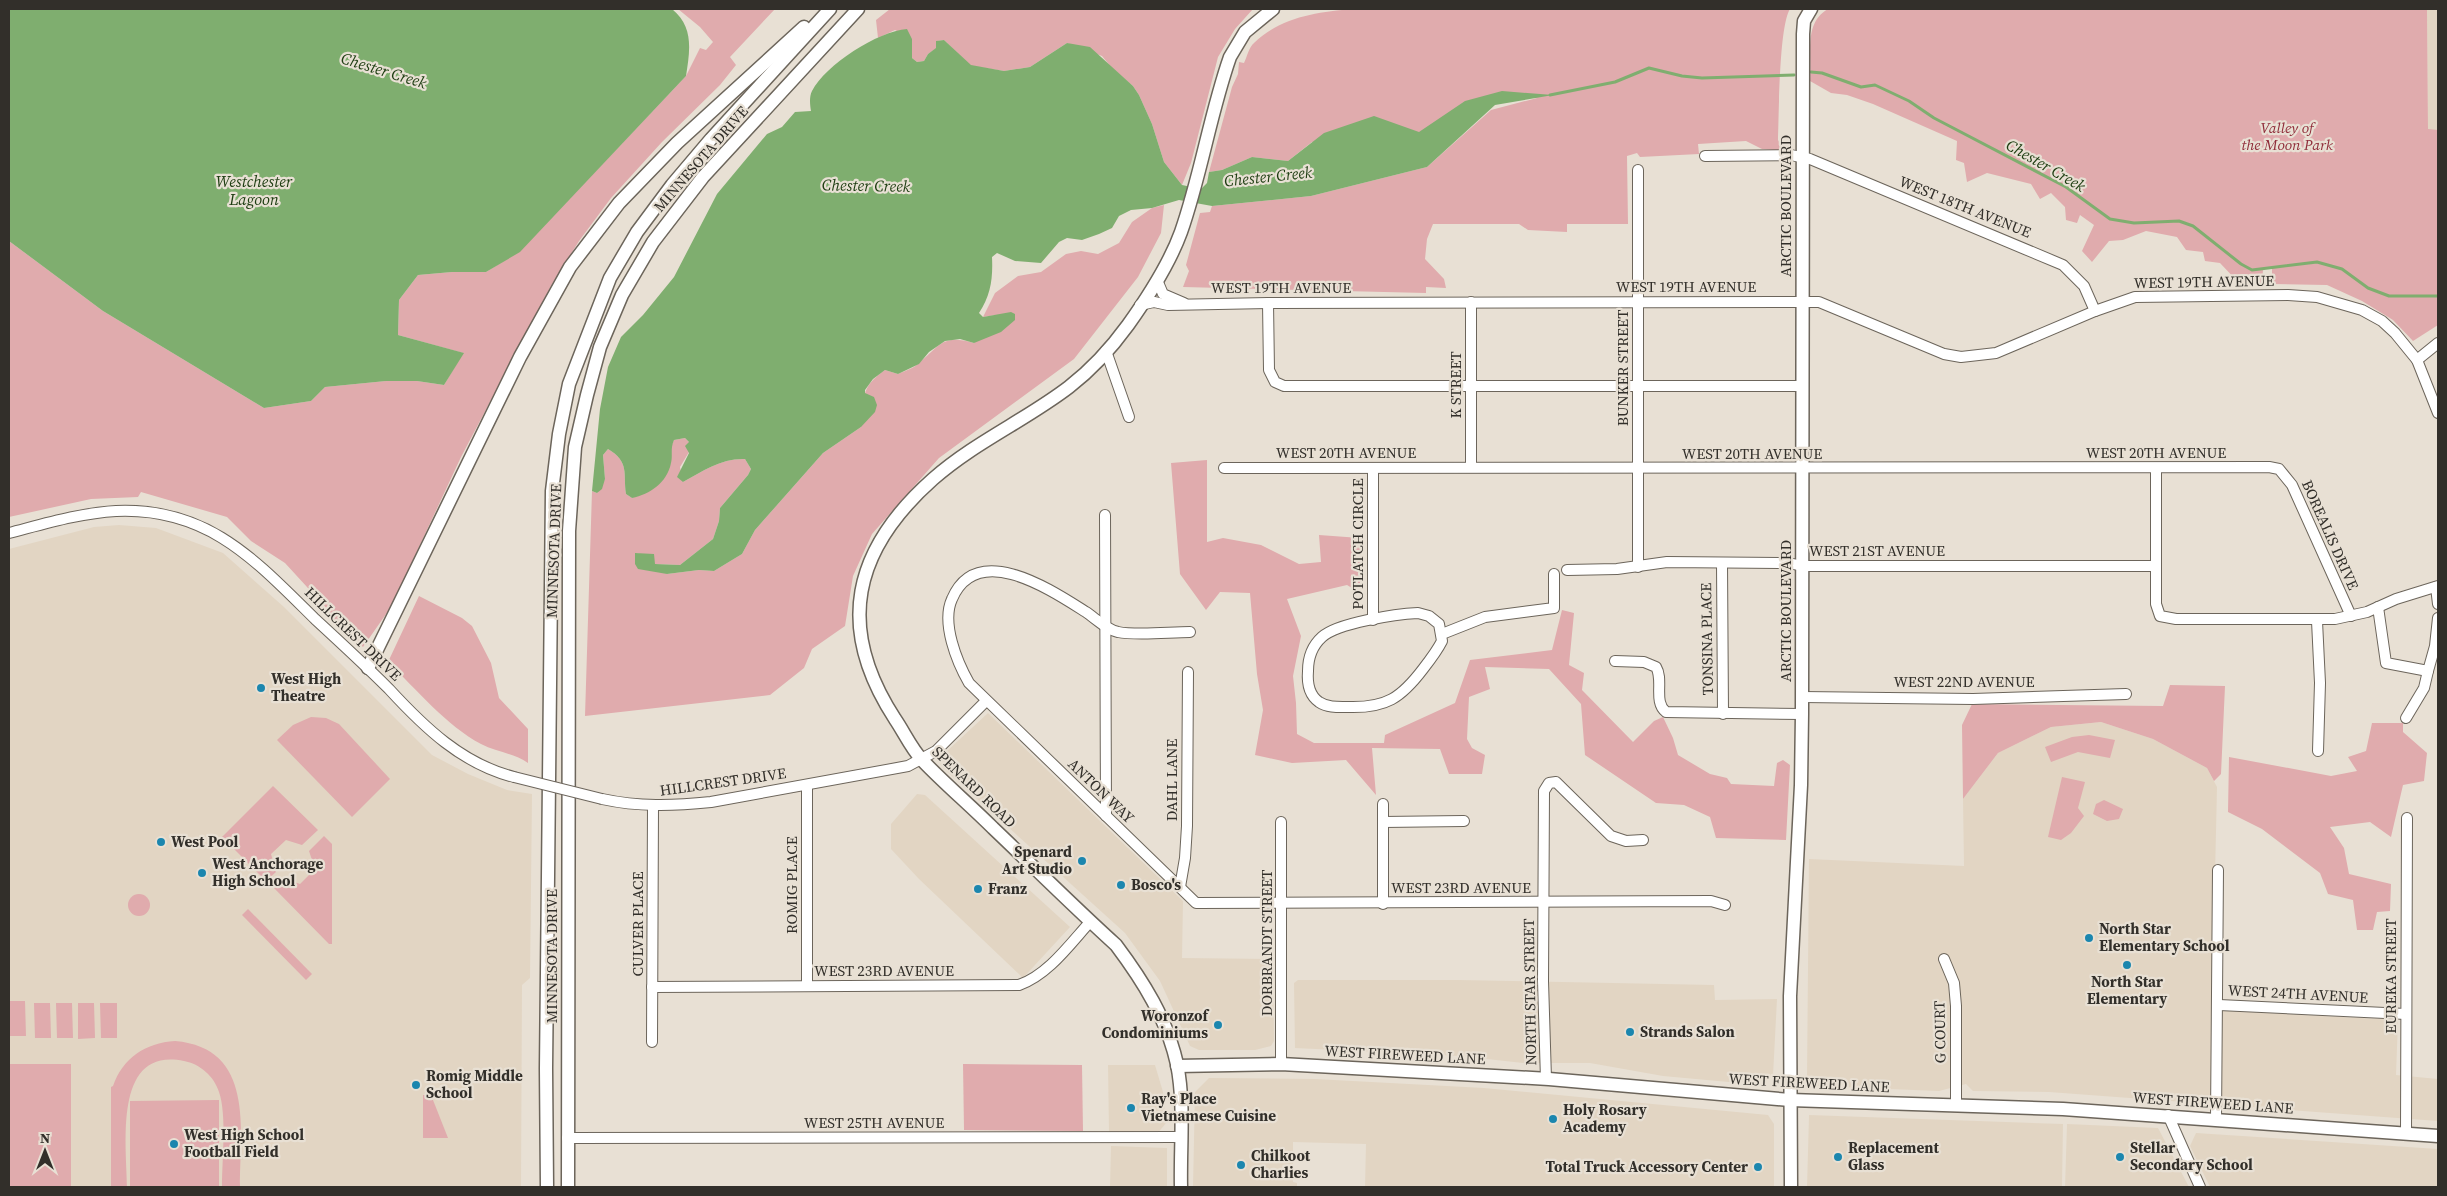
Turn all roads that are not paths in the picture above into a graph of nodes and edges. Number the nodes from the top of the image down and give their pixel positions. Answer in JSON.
{"nodes":[{"id":1,"x":825,"y":9,"type":"edge"},
{"id":2,"x":830,"y":9,"type":"edge"},
{"id":3,"x":858,"y":9,"type":"edge"},
{"id":4,"x":1273,"y":9,"type":"edge"},
{"id":5,"x":1812,"y":9,"type":"edge"},
{"id":6,"x":1705,"y":156,"type":"dead end"},
{"id":7,"x":1802,"y":156,"type":"junction"},
{"id":8,"x":1638,"y":170,"type":"dead end"},
{"id":9,"x":1157,"y":280,"type":"junction"},
{"id":10,"x":1471,"y":302,"type":"junction"},
{"id":11,"x":1802,"y":302,"type":"junction"},
{"id":12,"x":1184,"y":303,"type":"junction"},
{"id":13,"x":1268,"y":303,"type":"junction"},
{"id":14,"x":1638,"y":303,"type":"junction"},
{"id":15,"x":1140,"y":306,"type":"junction"},
{"id":16,"x":2095,"y":311,"type":"junction"},
{"id":17,"x":2438,"y":343,"type":"edge"},
{"id":18,"x":1106,"y":351,"type":"junction"},
{"id":19,"x":2417,"y":360,"type":"junction"},
{"id":20,"x":1471,"y":386,"type":"junction"},
{"id":21,"x":1802,"y":386,"type":"junction"},
{"id":22,"x":1638,"y":387,"type":"junction"},
{"id":23,"x":2438,"y":413,"type":"edge"},
{"id":24,"x":1129,"y":417,"type":"dead end"},
{"id":25,"x":1471,"y":467,"type":"junction"},
{"id":26,"x":1224,"y":468,"type":"dead end"},
{"id":27,"x":1373,"y":468,"type":"junction"},
{"id":28,"x":1638,"y":468,"type":"junction"},
{"id":29,"x":2156,"y":468,"type":"junction"},
{"id":30,"x":1802,"y":469,"type":"junction"},
{"id":31,"x":2279,"y":469,"type":"joint"},
{"id":32,"x":1105,"y":516,"type":"dead end"},
{"id":33,"x":9,"y":533,"type":"edge"},
{"id":34,"x":1722,"y":562,"type":"junction"},
{"id":35,"x":1638,"y":566,"type":"junction"},
{"id":36,"x":1802,"y":566,"type":"junction"},
{"id":37,"x":2156,"y":566,"type":"junction"},
{"id":38,"x":1568,"y":570,"type":"dead end"},
{"id":39,"x":1554,"y":574,"type":"dead end"},
{"id":40,"x":2437,"y":587,"type":"edge"},
{"id":41,"x":2438,"y":604,"type":"edge"},
{"id":42,"x":2378,"y":607,"type":"junction"},
{"id":43,"x":2351,"y":616,"type":"junction"},
{"id":44,"x":2438,"y":618,"type":"edge"},
{"id":45,"x":1373,"y":620,"type":"junction"},
{"id":46,"x":2317,"y":621,"type":"junction"},
{"id":47,"x":1106,"y":626,"type":"junction"},
{"id":48,"x":1190,"y":632,"type":"dead end"},
{"id":49,"x":1442,"y":634,"type":"junction"},
{"id":50,"x":1614,"y":661,"type":"dead end"},
{"id":51,"x":368,"y":668,"type":"junction"},
{"id":52,"x":2428,"y":671,"type":"junction"},
{"id":53,"x":1188,"y":672,"type":"dead end"},
{"id":54,"x":2126,"y":694,"type":"dead end"},
{"id":55,"x":1802,"y":697,"type":"junction"},
{"id":56,"x":986,"y":701,"type":"junction"},
{"id":57,"x":1723,"y":714,"type":"junction"},
{"id":58,"x":1802,"y":714,"type":"junction"},
{"id":59,"x":2406,"y":718,"type":"dead end"},
{"id":60,"x":2318,"y":751,"type":"dead end"},
{"id":61,"x":922,"y":760,"type":"junction"},
{"id":62,"x":807,"y":785,"type":"junction"},
{"id":63,"x":1383,"y":804,"type":"dead end"},
{"id":64,"x":653,"y":806,"type":"junction"},
{"id":65,"x":1106,"y":816,"type":"junction"},
{"id":66,"x":2407,"y":818,"type":"dead end"},
{"id":67,"x":1464,"y":821,"type":"dead end"},
{"id":68,"x":1281,"y":822,"type":"dead end"},
{"id":69,"x":1383,"y":822,"type":"junction"},
{"id":70,"x":1642,"y":840,"type":"dead end"},
{"id":71,"x":2218,"y":870,"type":"dead end"},
{"id":72,"x":1180,"y":888,"type":"junction"},
{"id":73,"x":1196,"y":903,"type":"joint"},
{"id":74,"x":1544,"y":903,"type":"junction"},
{"id":75,"x":1282,"y":904,"type":"junction"},
{"id":76,"x":1383,"y":904,"type":"junction"},
{"id":77,"x":1724,"y":905,"type":"dead end"},
{"id":78,"x":1090,"y":922,"type":"junction"},
{"id":79,"x":1944,"y":959,"type":"dead end"},
{"id":80,"x":808,"y":985,"type":"junction"},
{"id":81,"x":652,"y":987,"type":"junction"},
{"id":82,"x":2218,"y":1005,"type":"junction"},
{"id":83,"x":2406,"y":1014,"type":"junction"},
{"id":84,"x":652,"y":1042,"type":"dead end"},
{"id":85,"x":1281,"y":1064,"type":"junction"},
{"id":86,"x":1177,"y":1066,"type":"junction"},
{"id":87,"x":1546,"y":1079,"type":"junction"},
{"id":88,"x":1790,"y":1100,"type":"junction"},
{"id":89,"x":1956,"y":1106,"type":"junction"},
{"id":90,"x":2168,"y":1115,"type":"junction"},
{"id":91,"x":2216,"y":1119,"type":"junction"},
{"id":92,"x":2406,"y":1134,"type":"junction"},
{"id":93,"x":2438,"y":1136,"type":"edge"},
{"id":94,"x":1181,"y":1137,"type":"junction"},
{"id":95,"x":568,"y":1138,"type":"junction"},
{"id":96,"x":547,"y":1187,"type":"edge"},
{"id":97,"x":568,"y":1187,"type":"edge"},
{"id":98,"x":1181,"y":1187,"type":"edge"},
{"id":99,"x":1791,"y":1187,"type":"edge"},
{"id":100,"x":2200,"y":1187,"type":"edge"}],
"edges":[{"from":1,"to":51,"type":"main road"},
{"from":2,"to":96,"type":"main road","name":"MINNESOTA DRIVE"},
{"from":3,"to":95,"type":"main road","name":"MINNESOTA DRIVE"},
{"from":4,"to":9,"type":"main road","name":"SPENARD ROAD"},
{"from":5,"to":7,"type":"main road","name":"ARCTIC BOULEVARD"},
{"from":6,"to":7,"type":"street"},
{"from":7,"to":11,"type":"main road","name":"ARCTIC BOULEVARD"},
{"from":7,"to":16,"type":"street","name":"WEST 18TH AVENUE"},
{"from":8,"to":14,"type":"street","name":"BUNKER STREET"},
{"from":9,"to":12,"type":"street","name":"WEST 19TH AVENUE"},
{"from":9,"to":15,"type":"main road","name":"SPENARD ROAD"},
{"from":10,"to":13,"type":"street","name":"WEST 19TH AVENUE"},
{"from":10,"to":14,"type":"street","name":"WEST 19TH AVENUE"},
{"from":10,"to":20,"type":"street","name":"K STREET"},
{"from":11,"to":14,"type":"street","name":"WEST 19TH AVENUE"},
{"from":11,"to":16,"type":"street","name":"WEST 19TH AVENUE"},
{"from":11,"to":21,"type":"main road","name":"ARCTIC BOULEVARD"},
{"from":12,"to":13,"type":"street","name":"WEST 19TH AVENUE"},
{"from":12,"to":15,"type":"street","name":"WEST 19TH AVENUE"},
{"from":13,"to":20,"type":"street"},
{"from":14,"to":22,"type":"street","name":"BUNKER STREET"},
{"from":15,"to":18,"type":"main road","name":"SPENARD ROAD"},
{"from":16,"to":19,"type":"street","name":"WEST 19TH AVENUE"},
{"from":17,"to":19,"type":"street"},
{"from":18,"to":24,"type":"street"},
{"from":18,"to":61,"type":"main road","name":"SPENARD ROAD"},
{"from":19,"to":23,"type":"street","name":"WEST 19TH AVENUE"},
{"from":20,"to":22,"type":"street"},
{"from":20,"to":25,"type":"street","name":"K STREET"},
{"from":21,"to":22,"type":"street"},
{"from":21,"to":30,"type":"main road","name":"ARCTIC BOULEVARD"},
{"from":22,"to":28,"type":"street","name":"BUNKER STREET"},
{"from":25,"to":27,"type":"street","name":"WEST 20TH AVENUE"},
{"from":25,"to":28,"type":"street","name":"WEST 20TH AVENUE"},
{"from":26,"to":27,"type":"street","name":"WEST 20TH AVENUE"},
{"from":27,"to":45,"type":"street","name":"POTLATCH CIRCLE"},
{"from":28,"to":30,"type":"street","name":"WEST 20TH AVENUE"},
{"from":28,"to":35,"type":"street","name":"BUNKER STREET"},
{"from":29,"to":30,"type":"street","name":"WEST 20TH AVENUE"},
{"from":29,"to":31,"type":"street","name":"WEST 20TH AVENUE"},
{"from":29,"to":37,"type":"street"},
{"from":30,"to":36,"type":"main road","name":"ARCTIC BOULEVARD"},
{"from":31,"to":43,"type":"street","name":"BOREALIS DRIVE"},
{"from":32,"to":47,"type":"street"},
{"from":33,"to":51,"type":"street","name":"HILLCREST DRIVE"},
{"from":34,"to":35,"type":"street","name":"WEST 21ST AVENUE"},
{"from":34,"to":36,"type":"street","name":"WEST 21ST AVENUE"},
{"from":34,"to":57,"type":"street","name":"TONSINA PLACE"},
{"from":35,"to":38,"type":"street","name":"WEST 21ST AVENUE"},
{"from":36,"to":37,"type":"street","name":"WEST 21ST AVENUE"},
{"from":36,"to":55,"type":"main road","name":"ARCTIC BOULEVARD"},
{"from":37,"to":46,"type":"street"},
{"from":39,"to":49,"type":"street"},
{"from":40,"to":41,"type":"street"},
{"from":40,"to":42,"type":"street"},
{"from":42,"to":43,"type":"street"},
{"from":42,"to":52,"type":"street"},
{"from":43,"to":46,"type":"street"},
{"from":44,"to":52,"type":"street"},
{"from":45,"to":49,"type":"street"},
{"from":45,"to":49,"type":"street"},
{"from":46,"to":60,"type":"street"},
{"from":47,"to":48,"type":"street"},
{"from":47,"to":56,"type":"street"},
{"from":47,"to":65,"type":"street"},
{"from":50,"to":57,"type":"street"},
{"from":51,"to":64,"type":"street","name":"HILLCREST DRIVE","bridge":true},
{"from":52,"to":59,"type":"street"},
{"from":53,"to":72,"type":"street","name":"DAHL LANE"},
{"from":54,"to":55,"type":"street","name":"WEST 22ND AVENUE"},
{"from":55,"to":58,"type":"main road","name":"ARCTIC BOULEVARD"},
{"from":56,"to":61,"type":"street","name":"HILLCREST DRIVE"},
{"from":56,"to":65,"type":"street","name":"ANTON WAY"},
{"from":57,"to":58,"type":"street"},
{"from":58,"to":88,"type":"main road","name":"ARCTIC BOULEVARD"},
{"from":61,"to":62,"type":"street","name":"HILLCREST DRIVE"},
{"from":61,"to":78,"type":"main road","name":"SPENARD ROAD"},
{"from":62,"to":64,"type":"street","name":"HILLCREST DRIVE"},
{"from":62,"to":80,"type":"street","name":"ROMIG PLACE"},
{"from":63,"to":69,"type":"street"},
{"from":64,"to":81,"type":"street","name":"CULVER PLACE"},
{"from":65,"to":72,"type":"street","name":"ANTON WAY"},
{"from":66,"to":83,"type":"street","name":"EUREKA STREET"},
{"from":67,"to":69,"type":"street"},
{"from":68,"to":75,"type":"street","name":"DORBRANDT STREET"},
{"from":69,"to":76,"type":"street"},
{"from":70,"to":74,"type":"street","name":"NORTH STAR STREET"},
{"from":71,"to":82,"type":"street"},
{"from":72,"to":73,"type":"street","name":"ANTON WAY"},
{"from":73,"to":75,"type":"street","name":"WEST 23RD AVENUE"},
{"from":74,"to":76,"type":"street","name":"WEST 23RD AVENUE"},
{"from":74,"to":77,"type":"street","name":"WEST 23RD AVENUE"},
{"from":74,"to":87,"type":"street","name":"NORTH STAR STREET"},
{"from":75,"to":76,"type":"street","name":"WEST 23RD AVENUE"},
{"from":75,"to":85,"type":"street","name":"DORBRANDT STREET"},
{"from":78,"to":80,"type":"street","name":"WEST 23RD AVENUE"},
{"from":78,"to":86,"type":"main road","name":"SPENARD ROAD"},
{"from":79,"to":89,"type":"street","name":"G COURT"},
{"from":80,"to":81,"type":"street","name":"WEST 23RD AVENUE"},
{"from":81,"to":84,"type":"street","name":"CULVER PLACE"},
{"from":82,"to":83,"type":"street","name":"WEST 24TH AVENUE"},
{"from":82,"to":91,"type":"street"},
{"from":83,"to":92,"type":"street","name":"EUREKA STREET"},
{"from":85,"to":86,"type":"main road","name":"WEST FIREWEED LANE"},
{"from":85,"to":87,"type":"main road","name":"WEST FIREWEED LANE"},
{"from":86,"to":94,"type":"main road","name":"SPENARD ROAD"},
{"from":87,"to":88,"type":"main road","name":"WEST FIREWEED LANE"},
{"from":88,"to":89,"type":"main road","name":"WEST FIREWEED LANE"},
{"from":88,"to":99,"type":"main road","name":"ARCTIC BOULEVARD"},
{"from":89,"to":90,"type":"main road","name":"WEST FIREWEED LANE"},
{"from":90,"to":91,"type":"main road","name":"WEST FIREWEED LANE"},
{"from":90,"to":100,"type":"street"},
{"from":91,"to":92,"type":"main road","name":"WEST FIREWEED LANE"},
{"from":92,"to":93,"type":"main road","name":"WEST FIREWEED LANE"},
{"from":94,"to":95,"type":"street","name":"WEST 25TH AVENUE"},
{"from":94,"to":98,"type":"main road","name":"SPENARD ROAD"},
{"from":95,"to":97,"type":"main road","name":"MINNESOTA DRIVE"}]}
